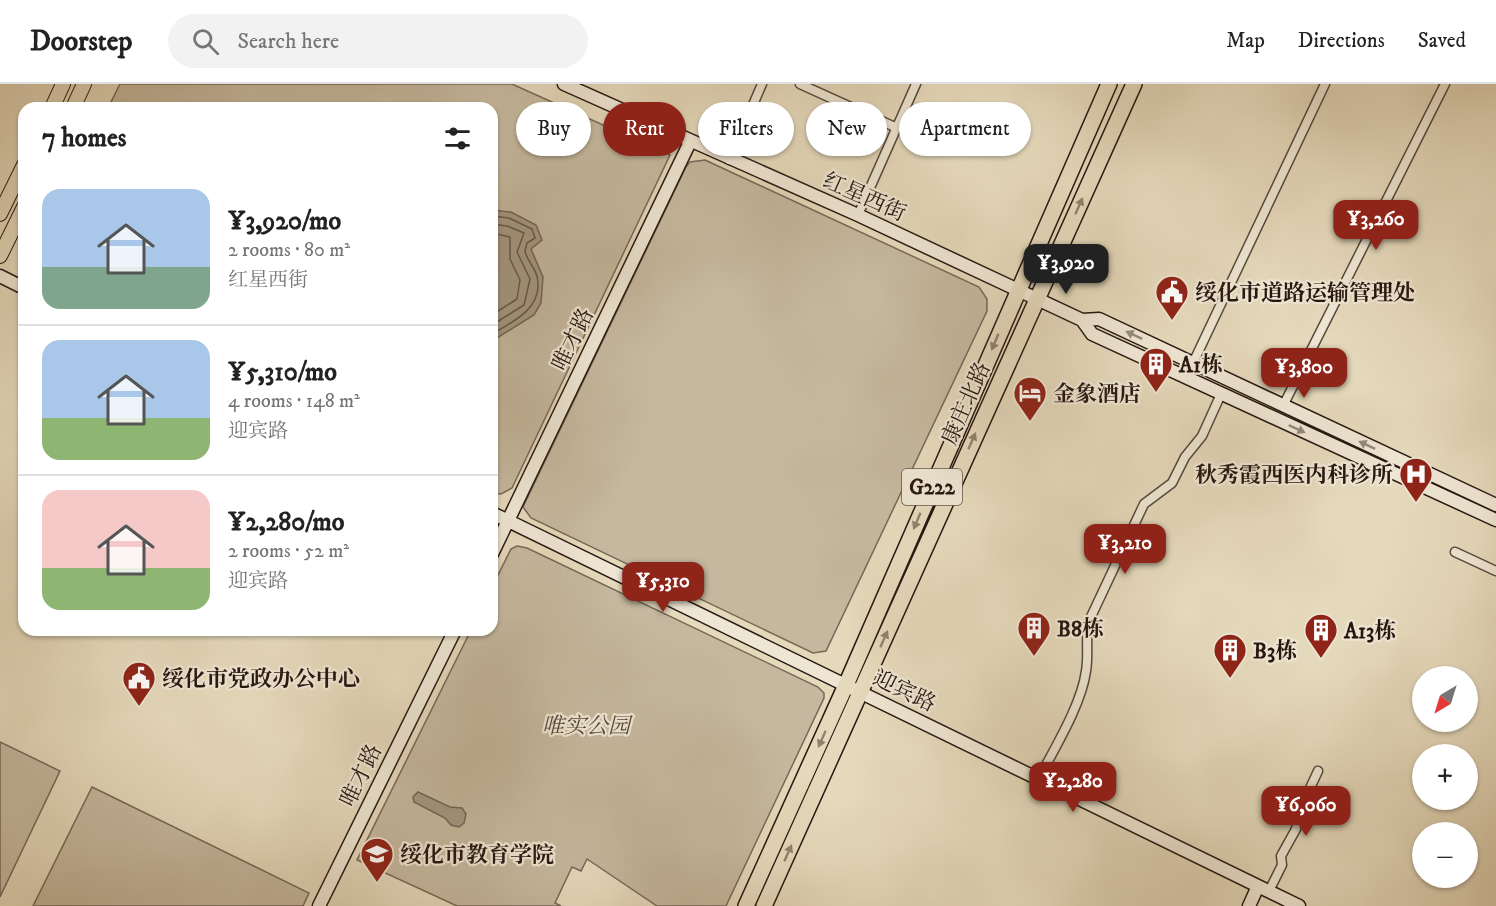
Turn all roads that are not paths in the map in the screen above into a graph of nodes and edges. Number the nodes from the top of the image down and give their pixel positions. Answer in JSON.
{"nodes":[{"id":1,"x":63,"y":84,"type":"edge"},
{"id":2,"x":84,"y":84,"type":"edge"},
{"id":3,"x":564,"y":84,"type":"edge"},
{"id":4,"x":762,"y":84,"type":"edge"},
{"id":5,"x":800,"y":84,"type":"edge"},
{"id":6,"x":916,"y":84,"type":"edge"},
{"id":7,"x":1109,"y":84,"type":"edge"},
{"id":8,"x":1134,"y":84,"type":"edge"},
{"id":9,"x":1325,"y":84,"type":"edge"},
{"id":10,"x":1445,"y":84,"type":"edge"},
{"id":11,"x":55,"y":102,"type":"edge"},
{"id":12,"x":76,"y":102,"type":"edge"},
{"id":13,"x":897,"y":128,"type":"junction"},
{"id":14,"x":690,"y":142,"type":"junction"},
{"id":15,"x":729,"y":160,"type":"junction"},
{"id":16,"x":18,"y":177,"type":"edge"},
{"id":17,"x":0,"y":214,"type":"edge"},
{"id":18,"x":858,"y":215,"type":"junction"},
{"id":19,"x":18,"y":219,"type":"edge"},
{"id":20,"x":0,"y":256,"type":"edge"},
{"id":21,"x":0,"y":276,"type":"edge"},
{"id":22,"x":18,"y":285,"type":"edge"},
{"id":23,"x":1018,"y":289,"type":"junction"},
{"id":24,"x":1037,"y":298,"type":"junction"},
{"id":25,"x":1082,"y":320,"type":"junction"},
{"id":26,"x":1193,"y":363,"type":"junction"},
{"id":27,"x":1221,"y":394,"type":"junction"},
{"id":28,"x":1283,"y":406,"type":"junction"},
{"id":29,"x":1277,"y":420,"type":"junction"},
{"id":30,"x":1490,"y":503,"type":"edge"},
{"id":31,"x":1479,"y":513,"type":"junction"},
{"id":32,"x":498,"y":516,"type":"edge"},
{"id":33,"x":1496,"y":520,"type":"edge"},
{"id":34,"x":508,"y":521,"type":"junction"},
{"id":35,"x":498,"y":542,"type":"edge"},
{"id":36,"x":1455,"y":552,"type":"dead end"},
{"id":37,"x":1496,"y":571,"type":"edge"},
{"id":38,"x":451,"y":636,"type":"edge"},
{"id":39,"x":853,"y":689,"type":"junction"},
{"id":40,"x":1046,"y":765,"type":"dead end"},
{"id":41,"x":1318,"y":771,"type":"dead end"},
{"id":42,"x":1264,"y":889,"type":"junction"},
{"id":43,"x":319,"y":906,"type":"edge"},
{"id":44,"x":746,"y":906,"type":"edge"},
{"id":45,"x":764,"y":906,"type":"edge"},
{"id":46,"x":1249,"y":906,"type":"edge"},
{"id":47,"x":1299,"y":906,"type":"edge"}],
"edges":[{"from":1,"to":11,"type":"main road"},
{"from":2,"to":12,"type":"main road"},
{"from":3,"to":14,"type":"main road","name":"红星西街"},
{"from":4,"to":15,"type":"street"},
{"from":5,"to":13,"type":"street"},
{"from":6,"to":13,"type":"street"},
{"from":7,"to":23,"type":"highway","name":"康庄北路","number":"G222"},
{"from":24,"to":8,"type":"highway","name":"康庄北路","number":"G222","one_way":true},
{"from":9,"to":26,"type":"street"},
{"from":10,"to":28,"type":"street"},
{"from":13,"to":18,"type":"street"},
{"from":14,"to":15,"type":"main road","name":"红星西街"},
{"from":14,"to":34,"type":"main road","name":"唯才路"},
{"from":15,"to":18,"type":"main road","name":"红星西街"},
{"from":16,"to":17,"type":"main road"},
{"from":18,"to":23,"type":"main road","name":"红星西街"},
{"from":19,"to":20,"type":"main road"},
{"from":21,"to":22,"type":"main road"},
{"from":23,"to":24,"type":"main road","name":"红星西街"},
{"from":23,"to":39,"type":"highway","name":"康庄北路","number":"G222","one_way":true},
{"from":24,"to":25,"type":"main road","name":"红星西街"},
{"from":39,"to":24,"type":"highway","name":"康庄北路","number":"G222","one_way":true},
{"from":26,"to":25,"type":"main road","name":"红星西街","one_way":true},
{"from":25,"to":27,"type":"main road","name":"红星西街"},
{"from":26,"to":28,"type":"main road","name":"红星西街"},
{"from":27,"to":29,"type":"main road","name":"红星西街"},
{"from":27,"to":40,"type":"street"},
{"from":28,"to":29,"type":"main road"},
{"from":30,"to":28,"type":"main road","name":"红星西街","one_way":true},
{"from":29,"to":31,"type":"main road","name":"红星西街","one_way":true},
{"from":30,"to":31,"type":"main road"},
{"from":31,"to":33,"type":"main road","name":"红星西街"},
{"from":32,"to":34,"type":"main road","name":"迎宾路"},
{"from":34,"to":35,"type":"main road","name":"唯才路"},
{"from":34,"to":39,"type":"main road","name":"迎宾路"},
{"from":36,"to":37,"type":"street"},
{"from":38,"to":43,"type":"main road","name":"唯才路"},
{"from":39,"to":42,"type":"main road","name":"迎宾路"},
{"from":39,"to":44,"type":"highway","name":"康庄北路","number":"G222","one_way":true},
{"from":45,"to":39,"type":"highway","name":"康庄北路","number":"G222","one_way":true},
{"from":41,"to":42,"type":"street"},
{"from":42,"to":46,"type":"main road"},
{"from":42,"to":47,"type":"main road","name":"迎宾路"}]}
